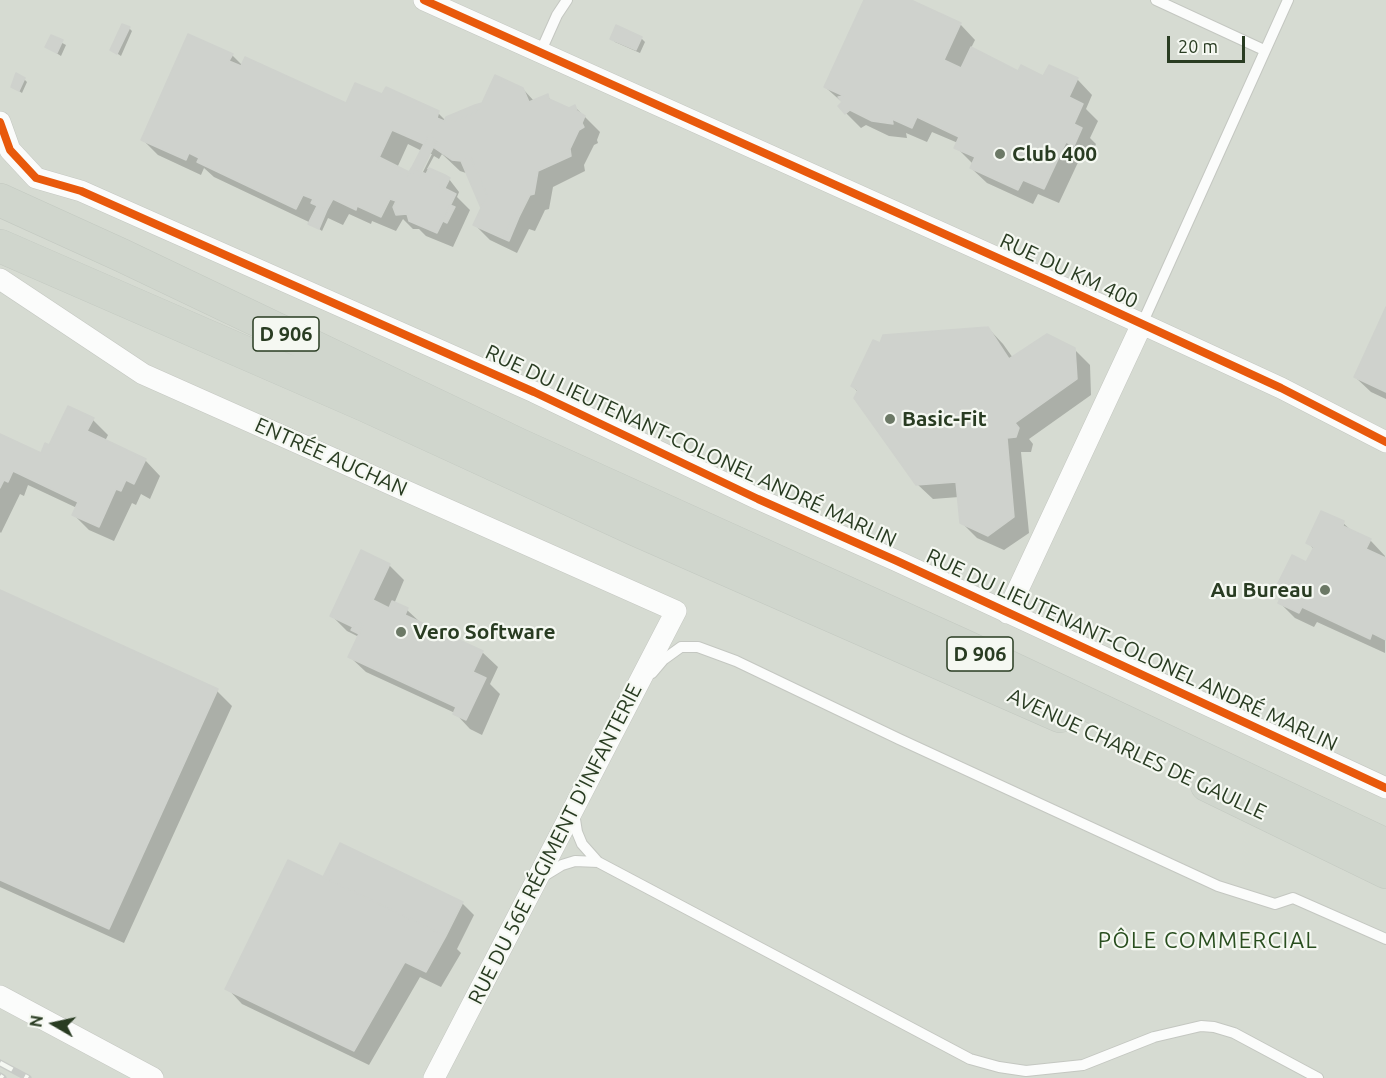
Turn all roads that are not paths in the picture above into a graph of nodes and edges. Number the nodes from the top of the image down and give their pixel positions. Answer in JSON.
{"nodes":[{"id":1,"x":424,"y":0,"type":"edge"},
{"id":2,"x":567,"y":0,"type":"edge"},
{"id":3,"x":1156,"y":0,"type":"edge"},
{"id":4,"x":1288,"y":0,"type":"edge"},
{"id":5,"x":1264,"y":50,"type":"junction"},
{"id":6,"x":540,"y":53,"type":"junction"},
{"id":7,"x":0,"y":122,"type":"edge"},
{"id":8,"x":0,"y":200,"type":"edge"},
{"id":9,"x":0,"y":246,"type":"edge"},
{"id":10,"x":0,"y":279,"type":"edge"},
{"id":11,"x":1142,"y":324,"type":"junction"},
{"id":12,"x":1386,"y":442,"type":"edge"},
{"id":13,"x":564,"y":481,"type":"junction"},
{"id":14,"x":676,"y":611,"type":"joint"},
{"id":15,"x":1007,"y":613,"type":"junction"},
{"id":16,"x":635,"y":692,"type":"junction"},
{"id":17,"x":1386,"y":788,"type":"edge"},
{"id":18,"x":574,"y":809,"type":"junction"},
{"id":19,"x":1386,"y":845,"type":"edge"},
{"id":20,"x":598,"y":862,"type":"junction"},
{"id":21,"x":1386,"y":872,"type":"edge"},
{"id":22,"x":536,"y":881,"type":"junction"},
{"id":23,"x":1386,"y":939,"type":"edge"},
{"id":24,"x":0,"y":996,"type":"edge"},
{"id":25,"x":153,"y":1078,"type":"edge"},
{"id":26,"x":434,"y":1078,"type":"edge"},
{"id":27,"x":1318,"y":1078,"type":"edge"}],
"edges":[{"from":1,"to":6,"type":"street","name":"RUE DU KM 400"},
{"from":2,"to":6,"type":"lane"},
{"from":3,"to":5,"type":"lane"},
{"from":4,"to":5,"type":"lane"},
{"from":5,"to":11,"type":"lane"},
{"from":6,"to":11,"type":"street","name":"RUE DU KM 400"},
{"from":7,"to":15,"type":"street","name":"RUE DU LIEUTENANT-COLONEL ANDRÉ MARLIN"},
{"from":8,"to":13,"type":"main road","number":"D 906"},
{"from":9,"to":13,"type":"main road","number":"D 906"},
{"from":10,"to":14,"type":"street","name":"ENTRÉE AUCHAN"},
{"from":11,"to":12,"type":"street","name":"RUE DU KM 400"},
{"from":11,"to":15,"type":"street"},
{"from":13,"to":19,"type":"main road","name":"AVENUE CHARLES DE GAULLE","number":"D 906"},
{"from":13,"to":21,"type":"main road","name":"AVENUE CHARLES DE GAULLE","number":"D 906"},
{"from":14,"to":16,"type":"street","name":"RUE DU 56E RÉGIMENT D'INFANTERIE"},
{"from":15,"to":17,"type":"street","name":"RUE DU LIEUTENANT-COLONEL ANDRÉ MARLIN"},
{"from":16,"to":18,"type":"street","name":"RUE DU 56E RÉGIMENT D'INFANTERIE"},
{"from":16,"to":23,"type":"lane"},
{"from":18,"to":20,"type":"lane"},
{"from":18,"to":22,"type":"street","name":"RUE DU 56E RÉGIMENT D'INFANTERIE"},
{"from":20,"to":22,"type":"lane"},
{"from":20,"to":27,"type":"lane"},
{"from":22,"to":26,"type":"street","name":"RUE DU 56E RÉGIMENT D'INFANTERIE"},
{"from":24,"to":25,"type":"street"}]}
